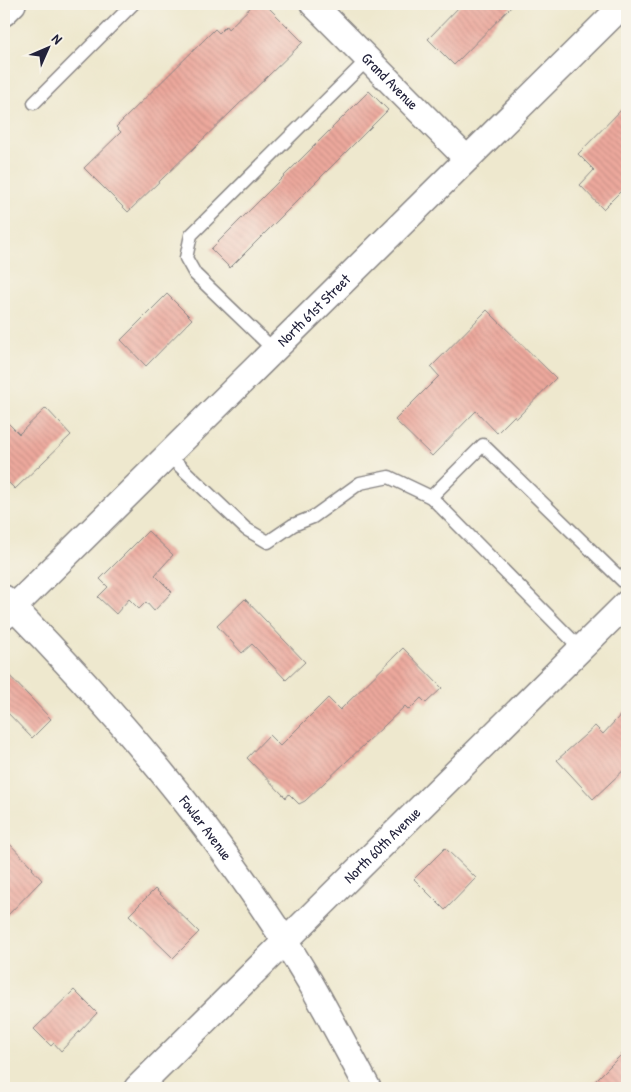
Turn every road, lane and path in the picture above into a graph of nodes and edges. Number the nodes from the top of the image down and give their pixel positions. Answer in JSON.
{"nodes":[{"id":1,"x":13,"y":4,"type":"edge"},
{"id":2,"x":133,"y":4,"type":"edge"},
{"id":3,"x":313,"y":4,"type":"edge"},
{"id":4,"x":624,"y":4,"type":"edge"},
{"id":5,"x":4,"y":14,"type":"edge"},
{"id":6,"x":368,"y":59,"type":"junction"},
{"id":7,"x":34,"y":103,"type":"dead end"},
{"id":8,"x":468,"y":159,"type":"junction"},
{"id":9,"x":274,"y":350,"type":"junction"},
{"id":10,"x":168,"y":455,"type":"junction"},
{"id":11,"x":431,"y":498,"type":"junction"},
{"id":12,"x":627,"y":585,"type":"edge"},
{"id":13,"x":627,"y":603,"type":"edge"},
{"id":14,"x":7,"y":608,"type":"edge"},
{"id":15,"x":581,"y":649,"type":"junction"},
{"id":16,"x":284,"y":943,"type":"junction"},
{"id":17,"x":137,"y":1088,"type":"edge"},
{"id":18,"x":368,"y":1088,"type":"edge"}],
"edges":[{"from":1,"to":5,"type":"street"},
{"from":2,"to":7,"type":"lane"},
{"from":3,"to":6,"type":"street","name":"Grand Avenue"},
{"from":4,"to":8,"type":"street","name":"North 61st Street"},
{"from":6,"to":8,"type":"street","name":"Grand Avenue"},
{"from":6,"to":9,"type":"lane"},
{"from":8,"to":9,"type":"street","name":"North 61st Street"},
{"from":9,"to":10,"type":"street","name":"North 61st Street"},
{"from":10,"to":11,"type":"lane"},
{"from":10,"to":14,"type":"street","name":"North 61st Street"},
{"from":11,"to":12,"type":"lane"},
{"from":11,"to":15,"type":"lane"},
{"from":13,"to":15,"type":"street","name":"North 60th Avenue"},
{"from":14,"to":16,"type":"street","name":"Fowler Avenue"},
{"from":15,"to":16,"type":"street","name":"North 60th Avenue"},
{"from":16,"to":17,"type":"street","name":"North 60th Avenue"},
{"from":16,"to":18,"type":"street","name":"Fowler Avenue"}]}
